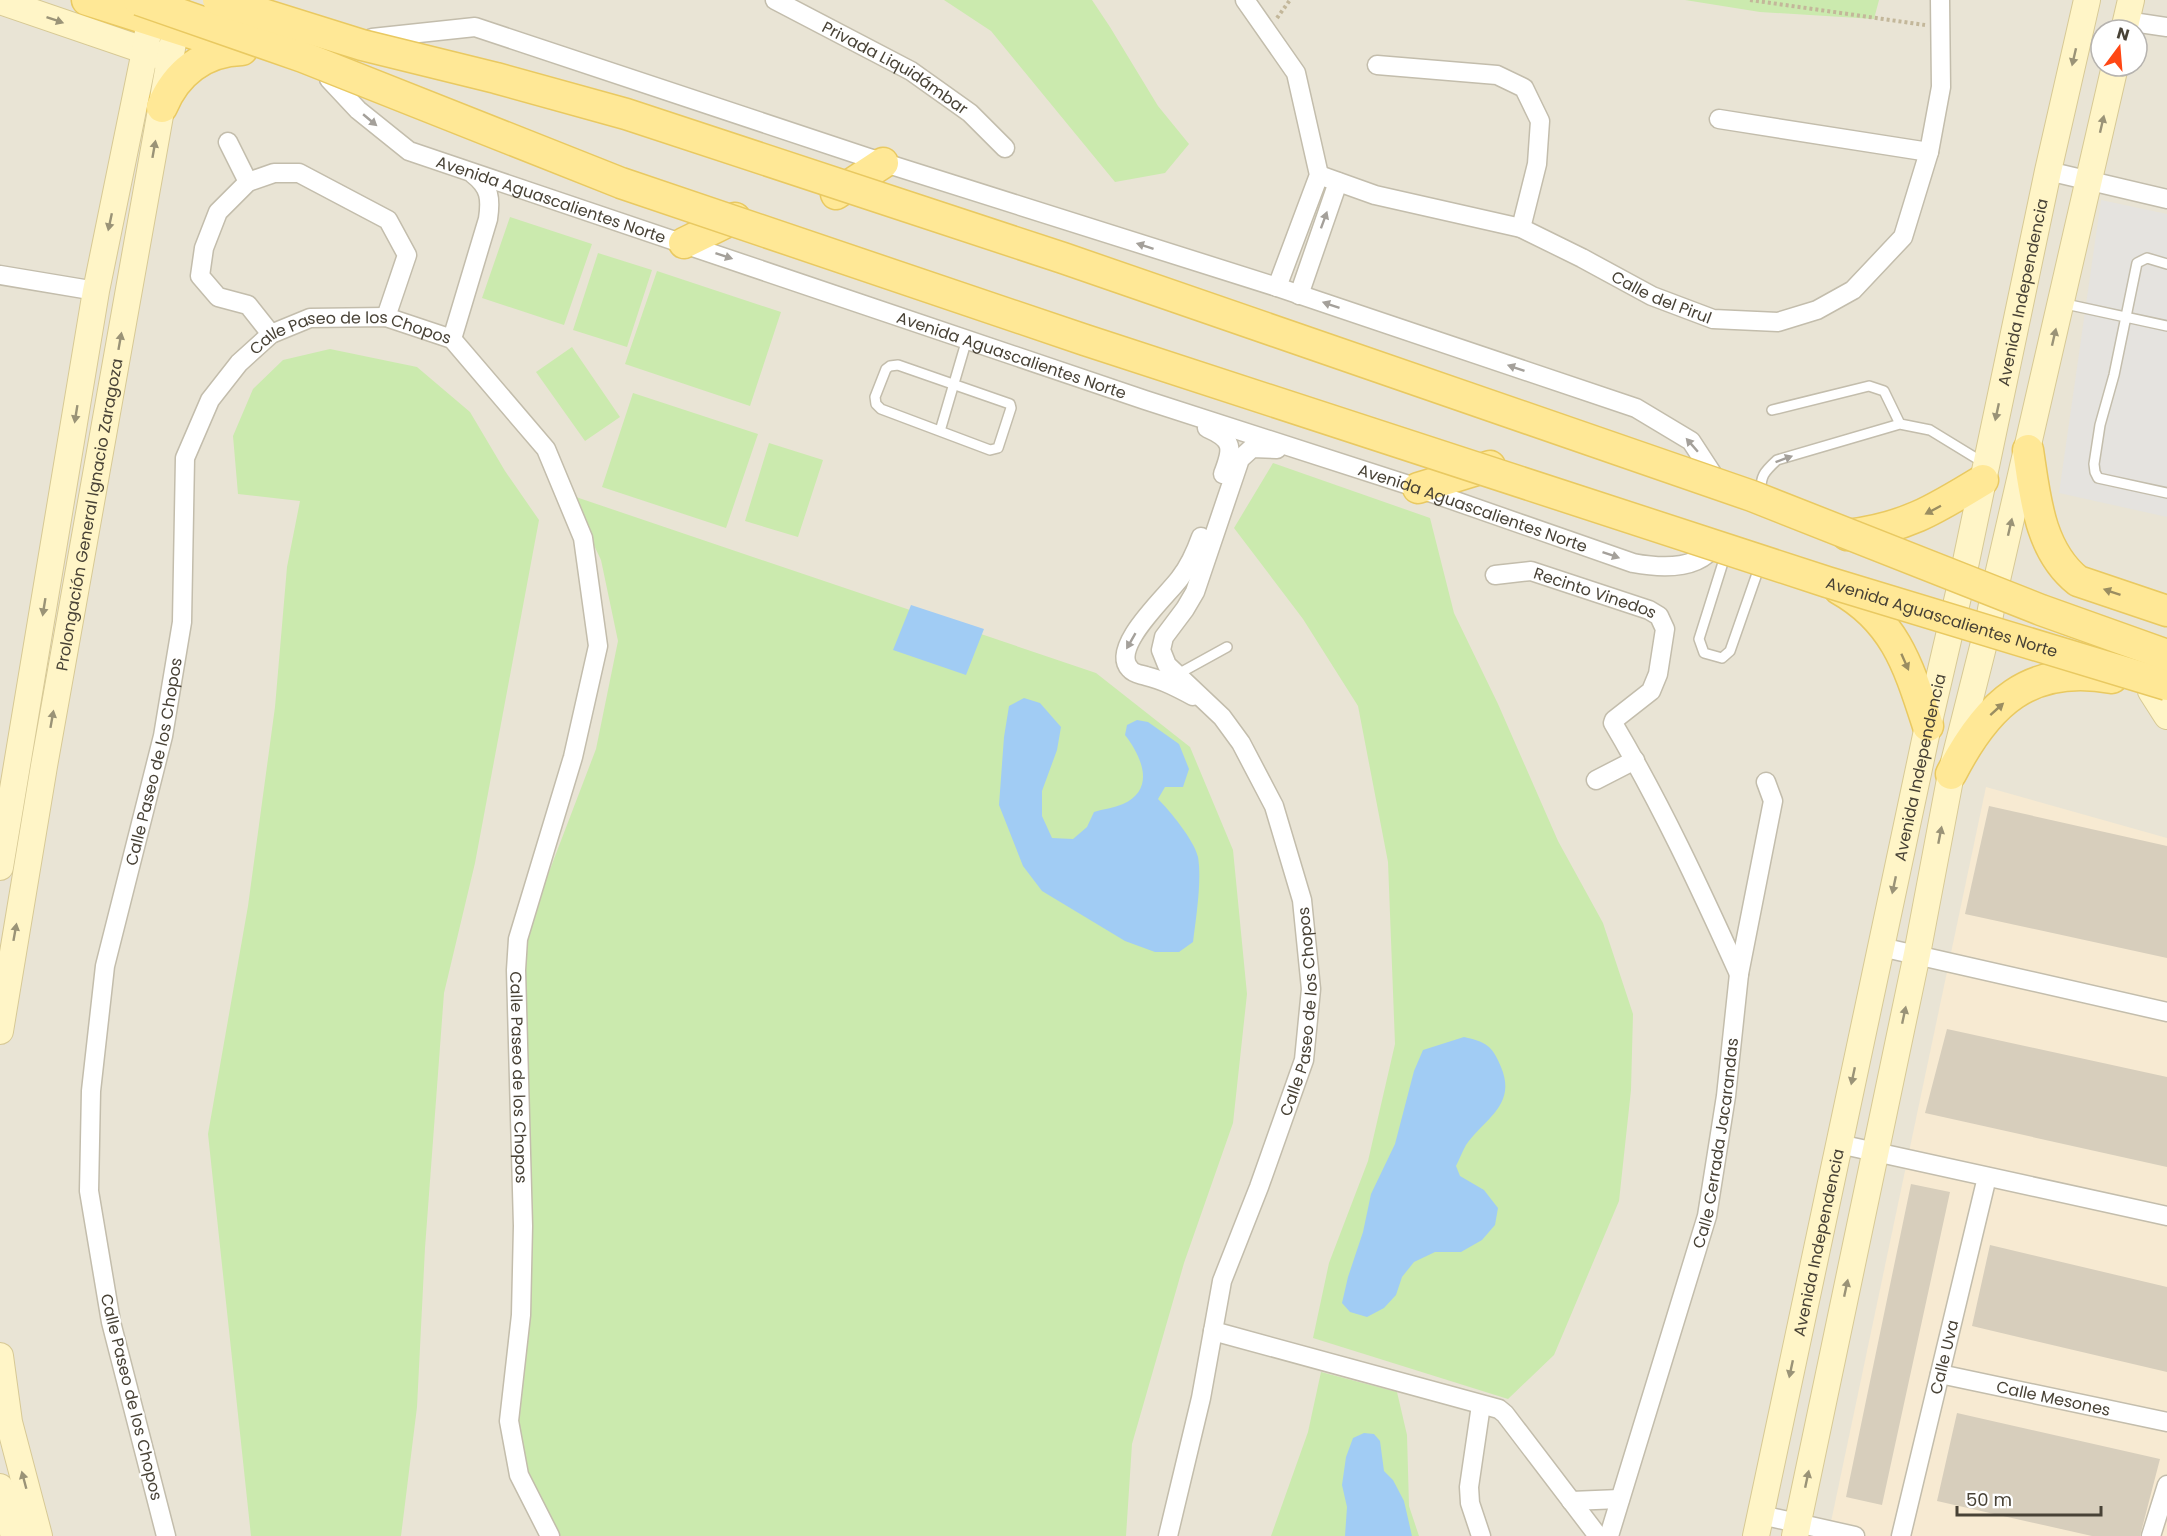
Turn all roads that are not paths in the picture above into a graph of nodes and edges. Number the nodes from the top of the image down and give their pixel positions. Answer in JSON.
{"nodes":[{"id":1,"x":87,"y":0,"type":"edge"},
{"id":2,"x":218,"y":0,"type":"edge"},
{"id":3,"x":775,"y":0,"type":"edge"},
{"id":4,"x":1245,"y":0,"type":"edge"},
{"id":5,"x":1940,"y":0,"type":"edge"},
{"id":6,"x":2087,"y":0,"type":"edge"},
{"id":7,"x":0,"y":1,"type":"edge"},
{"id":8,"x":253,"y":2,"type":"edge"},
{"id":9,"x":160,"y":10,"type":"edge"},
{"id":10,"x":2127,"y":17,"type":"edge"},
{"id":11,"x":2167,"y":27,"type":"edge"},
{"id":12,"x":372,"y":38,"type":"junction"},
{"id":13,"x":246,"y":50,"type":"junction"},
{"id":14,"x":145,"y":51,"type":"junction"},
{"id":15,"x":170,"y":59,"type":"junction"},
{"id":16,"x":1377,"y":65,"type":"dead end"},
{"id":17,"x":2112,"y":78,"type":"edge"},
{"id":18,"x":329,"y":79,"type":"junction"},
{"id":19,"x":162,"y":107,"type":"junction"},
{"id":20,"x":1719,"y":119,"type":"dead end"},
{"id":21,"x":228,"y":142,"type":"dead end"},
{"id":22,"x":1005,"y":148,"type":"dead end"},
{"id":23,"x":1929,"y":152,"type":"junction"},
{"id":24,"x":884,"y":163,"type":"junction"},
{"id":25,"x":2048,"y":171,"type":"junction"},
{"id":26,"x":473,"y":174,"type":"junction"},
{"id":27,"x":1319,"y":175,"type":"junction"},
{"id":28,"x":2089,"y":181,"type":"junction"},
{"id":29,"x":248,"y":182,"type":"junction"},
{"id":30,"x":1338,"y":182,"type":"junction"},
{"id":31,"x":529,"y":192,"type":"junction"},
{"id":32,"x":836,"y":194,"type":"junction"},
{"id":33,"x":2167,"y":199,"type":"edge"},
{"id":34,"x":735,"y":218,"type":"junction"},
{"id":35,"x":488,"y":219,"type":"junction"},
{"id":36,"x":1521,"y":228,"type":"junction"},
{"id":37,"x":684,"y":243,"type":"junction"},
{"id":38,"x":2167,"y":264,"type":"edge"},
{"id":39,"x":0,"y":275,"type":"edge"},
{"id":40,"x":1277,"y":287,"type":"junction"},
{"id":41,"x":96,"y":291,"type":"junction"},
{"id":42,"x":1299,"y":295,"type":"junction"},
{"id":43,"x":2061,"y":303,"type":"junction"},
{"id":44,"x":2126,"y":316,"type":"junction"},
{"id":45,"x":386,"y":317,"type":"junction"},
{"id":46,"x":2167,"y":326,"type":"edge"},
{"id":47,"x":271,"y":334,"type":"junction"},
{"id":48,"x":452,"y":339,"type":"junction"},
{"id":49,"x":968,"y":339,"type":"junction"},
{"id":50,"x":954,"y":384,"type":"junction"},
{"id":51,"x":1145,"y":400,"type":"junction"},
{"id":52,"x":1772,"y":410,"type":"dead end"},
{"id":53,"x":1900,"y":424,"type":"junction"},
{"id":54,"x":940,"y":431,"type":"junction"},
{"id":55,"x":1297,"y":450,"type":"junction"},
{"id":56,"x":2028,"y":450,"type":"junction"},
{"id":57,"x":1490,"y":466,"type":"junction"},
{"id":58,"x":1984,"y":472,"type":"junction"},
{"id":59,"x":1418,"y":488,"type":"junction"},
{"id":60,"x":1725,"y":493,"type":"junction"},
{"id":61,"x":2167,"y":493,"type":"edge"},
{"id":62,"x":1762,"y":505,"type":"junction"},
{"id":63,"x":1847,"y":535,"type":"junction"},
{"id":64,"x":1721,"y":547,"type":"junction"},
{"id":65,"x":1761,"y":563,"type":"junction"},
{"id":66,"x":1964,"y":571,"type":"junction"},
{"id":67,"x":1495,"y":575,"type":"dead end"},
{"id":68,"x":1996,"y":584,"type":"junction"},
{"id":69,"x":1833,"y":585,"type":"junction"},
{"id":70,"x":2167,"y":611,"type":"edge"},
{"id":71,"x":1952,"y":623,"type":"junction"},
{"id":72,"x":1986,"y":635,"type":"junction"},
{"id":73,"x":2167,"y":640,"type":"edge"},
{"id":74,"x":1227,"y":647,"type":"dead end"},
{"id":75,"x":2167,"y":656,"type":"edge"},
{"id":76,"x":1178,"y":674,"type":"junction"},
{"id":77,"x":2112,"y":678,"type":"junction"},
{"id":78,"x":2163,"y":694,"type":"edge"},
{"id":79,"x":1209,"y":703,"type":"junction"},
{"id":80,"x":2167,"y":716,"type":"edge"},
{"id":81,"x":1928,"y":726,"type":"junction"},
{"id":82,"x":9,"y":760,"type":"edge"},
{"id":83,"x":1635,"y":760,"type":"junction"},
{"id":84,"x":44,"y":766,"type":"junction"},
{"id":85,"x":1951,"y":774,"type":"junction"},
{"id":86,"x":1596,"y":780,"type":"dead end"},
{"id":87,"x":1766,"y":782,"type":"dead end"},
{"id":88,"x":0,"y":867,"type":"edge"},
{"id":89,"x":1881,"y":947,"type":"junction"},
{"id":90,"x":1917,"y":954,"type":"junction"},
{"id":91,"x":1739,"y":974,"type":"junction"},
{"id":92,"x":2167,"y":1012,"type":"edge"},
{"id":93,"x":0,"y":1031,"type":"edge"},
{"id":94,"x":1839,"y":1144,"type":"junction"},
{"id":95,"x":1874,"y":1152,"type":"junction"},
{"id":96,"x":1987,"y":1177,"type":"junction"},
{"id":97,"x":2167,"y":1216,"type":"edge"},
{"id":98,"x":1213,"y":1331,"type":"junction"},
{"id":99,"x":0,"y":1356,"type":"edge"},
{"id":100,"x":1940,"y":1374,"type":"junction"},
{"id":101,"x":1481,"y":1405,"type":"junction"},
{"id":102,"x":2167,"y":1422,"type":"edge"},
{"id":103,"x":2167,"y":1485,"type":"edge"},
{"id":104,"x":0,"y":1487,"type":"edge"},
{"id":105,"x":1620,"y":1499,"type":"junction"},
{"id":106,"x":1571,"y":1501,"type":"junction"},
{"id":107,"x":1758,"y":1526,"type":"edge"},
{"id":108,"x":1796,"y":1530,"type":"edge"},
{"id":109,"x":14,"y":1536,"type":"edge"},
{"id":110,"x":39,"y":1536,"type":"edge"},
{"id":111,"x":166,"y":1536,"type":"edge"},
{"id":112,"x":550,"y":1536,"type":"edge"},
{"id":113,"x":1168,"y":1536,"type":"edge"},
{"id":114,"x":1481,"y":1536,"type":"edge"},
{"id":115,"x":1598,"y":1536,"type":"edge"},
{"id":116,"x":1609,"y":1536,"type":"edge"},
{"id":117,"x":1855,"y":1536,"type":"edge"},
{"id":118,"x":1901,"y":1536,"type":"edge"},
{"id":119,"x":2151,"y":1536,"type":"edge"}],
"edges":[{"from":1,"to":9,"type":"main road","name":"Avenida Aguascalientes Norte"},
{"from":2,"to":75,"type":"main road","bridge":true},
{"from":3,"to":22,"type":"street","name":"Privada Liquidámbar"},
{"from":4,"to":27,"type":"street"},
{"from":5,"to":23,"type":"street","name":"Calle del Pirul"},
{"from":6,"to":25,"type":"main road","name":"Avenida Independencia","one_way":true},
{"from":7,"to":14,"type":"main road","one_way":true},
{"from":8,"to":12,"type":"main road"},
{"from":9,"to":13,"type":"main road","name":"Avenida Aguascalientes Norte"},
{"from":9,"to":14,"type":"main road","name":"Prolongación General Ignacio Zaragoza"},
{"from":9,"to":15,"type":"main road","name":"Prolongación General Ignacio Zaragoza"},
{"from":9,"to":69,"type":"main road","bridge":true},
{"from":10,"to":11,"type":"street"},
{"from":12,"to":24,"type":"street"},
{"from":12,"to":32,"type":"main road"},
{"from":13,"to":18,"type":"main road","name":"Avenida Aguascalientes Norte"},
{"from":13,"to":19,"type":"main road"},
{"from":14,"to":15,"type":"main road"},
{"from":14,"to":41,"type":"main road","name":"Prolongación General Ignacio Zaragoza","one_way":true},
{"from":15,"to":19,"type":"main road","name":"Prolongación General Ignacio Zaragoza"},
{"from":16,"to":36,"type":"street"},
{"from":28,"to":17,"type":"main road","name":"Avenida Independencia","one_way":true},
{"from":18,"to":26,"type":"street","name":"Avenida Aguascalientes Norte","one_way":true},
{"from":18,"to":34,"type":"main road","name":"Avenida Aguascalientes Norte"},
{"from":84,"to":19,"type":"main road","name":"Prolongación General Ignacio Zaragoza","one_way":true},
{"from":20,"to":23,"type":"street"},
{"from":21,"to":29,"type":"street"},
{"from":23,"to":36,"type":"street","name":"Calle del Pirul"},
{"from":24,"to":32,"type":"main road"},
{"from":40,"to":24,"type":"street","one_way":true},
{"from":25,"to":28,"type":"street"},
{"from":25,"to":58,"type":"main road","name":"Avenida Independencia","one_way":true},
{"from":26,"to":31,"type":"street","name":"Avenida Aguascalientes Norte"},
{"from":26,"to":35,"type":"street"},
{"from":27,"to":30,"type":"street","name":"Calle del Pirul"},
{"from":27,"to":40,"type":"street"},
{"from":28,"to":33,"type":"street"},
{"from":28,"to":43,"type":"main road","name":"Avenida Independencia"},
{"from":29,"to":45,"type":"street"},
{"from":29,"to":47,"type":"street"},
{"from":30,"to":36,"type":"street","name":"Calle del Pirul"},
{"from":42,"to":30,"type":"street","one_way":true},
{"from":31,"to":35,"type":"street"},
{"from":31,"to":37,"type":"street","name":"Avenida Aguascalientes Norte"},
{"from":32,"to":60,"type":"main road"},
{"from":34,"to":37,"type":"main road"},
{"from":34,"to":57,"type":"main road","name":"Avenida Aguascalientes Norte"},
{"from":35,"to":48,"type":"street"},
{"from":37,"to":49,"type":"street","name":"Avenida Aguascalientes Norte","one_way":true},
{"from":38,"to":44,"type":"lane"},
{"from":39,"to":41,"type":"street"},
{"from":40,"to":42,"type":"street"},
{"from":41,"to":82,"type":"main road","name":"Prolongación General Ignacio Zaragoza","one_way":true},
{"from":60,"to":42,"type":"street","one_way":true},
{"from":43,"to":44,"type":"lane"},
{"from":56,"to":43,"type":"main road","name":"Avenida Independencia","one_way":true},
{"from":44,"to":46,"type":"lane"},
{"from":44,"to":61,"type":"lane"},
{"from":45,"to":47,"type":"street","name":"Calle Paseo de los Chopos"},
{"from":45,"to":48,"type":"street","name":"Calle Paseo de los Chopos"},
{"from":47,"to":111,"type":"street","name":"Calle Paseo de los Chopos"},
{"from":48,"to":112,"type":"street","name":"Calle Paseo de los Chopos"},
{"from":49,"to":50,"type":"lane"},
{"from":49,"to":51,"type":"street","name":"Avenida Aguascalientes Norte"},
{"from":50,"to":54,"type":"lane"},
{"from":50,"to":54,"type":"lane"},
{"from":50,"to":54,"type":"lane"},
{"from":51,"to":55,"type":"street","name":"Avenida Aguascalientes Norte"},
{"from":51,"to":79,"type":"street","name":"Calle Paseo de los Chopos","one_way":true},
{"from":52,"to":53,"type":"lane"},
{"from":53,"to":58,"type":"lane"},
{"from":62,"to":53,"type":"lane","one_way":true},
{"from":55,"to":59,"type":"street","name":"Avenida Aguascalientes Norte"},
{"from":55,"to":76,"type":"street","name":"Calle Paseo de los Chopos"},
{"from":68,"to":56,"type":"main road","name":"Avenida Independencia","one_way":true},
{"from":70,"to":56,"type":"main road","one_way":true},
{"from":57,"to":59,"type":"main road"},
{"from":57,"to":64,"type":"main road","name":"Avenida Aguascalientes Norte"},
{"from":58,"to":63,"type":"main road","one_way":true},
{"from":58,"to":66,"type":"main road","name":"Avenida Independencia"},
{"from":59,"to":64,"type":"street","name":"Avenida Aguascalientes Norte","one_way":true},
{"from":60,"to":62,"type":"main road"},
{"from":62,"to":63,"type":"main road"},
{"from":63,"to":66,"type":"main road"},
{"from":64,"to":65,"type":"main road","name":"Avenida Aguascalientes Norte"},
{"from":64,"to":65,"type":"lane"},
{"from":65,"to":69,"type":"main road","name":"Avenida Aguascalientes Norte"},
{"from":66,"to":68,"type":"main road"},
{"from":66,"to":71,"type":"main road","name":"Avenida Independencia"},
{"from":67,"to":83,"type":"street","name":"Recinto Vinedos"},
{"from":68,"to":72,"type":"main road","name":"Avenida Independencia"},
{"from":68,"to":73,"type":"main road"},
{"from":69,"to":71,"type":"main road","name":"Avenida Aguascalientes Norte"},
{"from":69,"to":78,"type":"main road"},
{"from":69,"to":81,"type":"main road","one_way":true},
{"from":71,"to":72,"type":"main road","name":"Avenida Aguascalientes Norte"},
{"from":71,"to":81,"type":"main road","name":"Avenida Independencia"},
{"from":72,"to":77,"type":"main road","name":"Avenida Aguascalientes Norte"},
{"from":72,"to":85,"type":"main road","name":"Avenida Independencia"},
{"from":74,"to":76,"type":"lane"},
{"from":76,"to":79,"type":"street","name":"Calle Paseo de los Chopos"},
{"from":77,"to":78,"type":"main road","name":"Avenida Aguascalientes Norte"},
{"from":85,"to":77,"type":"main road","one_way":true},
{"from":78,"to":80,"type":"main road"},
{"from":79,"to":98,"type":"street","name":"Calle Paseo de los Chopos"},
{"from":81,"to":89,"type":"main road","name":"Avenida Independencia","one_way":true},
{"from":82,"to":84,"type":"street"},
{"from":82,"to":88,"type":"main road","name":"Prolongación General Ignacio Zaragoza"},
{"from":83,"to":86,"type":"street"},
{"from":83,"to":91,"type":"street"},
{"from":93,"to":84,"type":"main road","name":"Prolongación General Ignacio Zaragoza","one_way":true},
{"from":90,"to":85,"type":"main road","name":"Avenida Independencia","one_way":true},
{"from":87,"to":91,"type":"street","name":"Calle Cerrada Jacarandas"},
{"from":89,"to":90,"type":"street"},
{"from":89,"to":94,"type":"main road","name":"Avenida Independencia","one_way":true},
{"from":90,"to":92,"type":"street"},
{"from":95,"to":90,"type":"main road","name":"Avenida Independencia","one_way":true},
{"from":91,"to":105,"type":"street","name":"Calle Cerrada Jacarandas"},
{"from":94,"to":95,"type":"street"},
{"from":94,"to":107,"type":"main road","name":"Avenida Independencia","one_way":true},
{"from":95,"to":96,"type":"street"},
{"from":108,"to":95,"type":"main road","name":"Avenida Independencia","one_way":true},
{"from":96,"to":97,"type":"street"},
{"from":96,"to":100,"type":"street","name":"Calle Uva"},
{"from":98,"to":101,"type":"street"},
{"from":98,"to":113,"type":"street","name":"Calle Paseo de los Chopos"},
{"from":110,"to":99,"type":"main road","one_way":true},
{"from":100,"to":102,"type":"street","name":"Calle Mesones"},
{"from":100,"to":118,"type":"street","name":"Calle Uva"},
{"from":101,"to":106,"type":"street"},
{"from":101,"to":114,"type":"street"},
{"from":103,"to":119,"type":"street"},
{"from":104,"to":109,"type":"main road"},
{"from":105,"to":106,"type":"street"},
{"from":105,"to":116,"type":"street","name":"Calle Cerrada Jacarandas"},
{"from":106,"to":115,"type":"street"},
{"from":107,"to":108,"type":"street"},
{"from":108,"to":117,"type":"street"}]}
